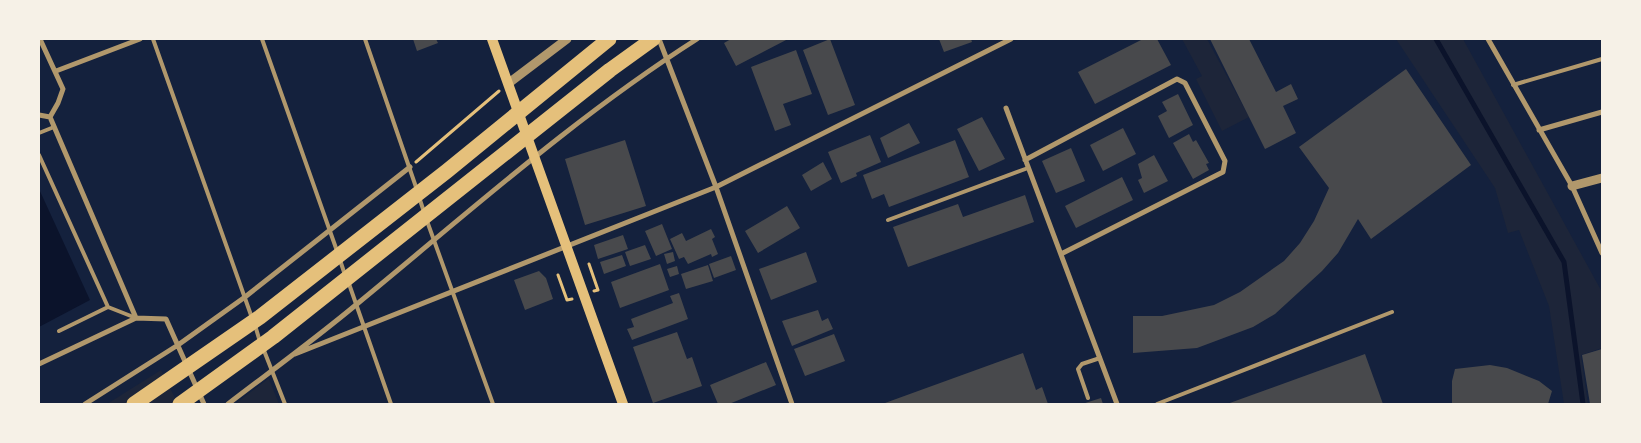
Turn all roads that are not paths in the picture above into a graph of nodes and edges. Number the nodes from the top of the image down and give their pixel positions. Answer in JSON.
{"nodes":[{"id":1,"x":40,"y":39,"type":"edge"},
{"id":2,"x":140,"y":39,"type":"edge"},
{"id":3,"x":153,"y":39,"type":"edge"},
{"id":4,"x":262,"y":39,"type":"edge"},
{"id":5,"x":365,"y":39,"type":"edge"},
{"id":6,"x":492,"y":39,"type":"edge"},
{"id":7,"x":567,"y":39,"type":"edge"},
{"id":8,"x":609,"y":39,"type":"edge"},
{"id":9,"x":653,"y":39,"type":"edge"},
{"id":10,"x":659,"y":39,"type":"edge"},
{"id":11,"x":698,"y":39,"type":"edge"},
{"id":12,"x":996,"y":39,"type":"edge"},
{"id":13,"x":1011,"y":39,"type":"edge"},
{"id":14,"x":1489,"y":39,"type":"edge"},
{"id":15,"x":998,"y":45,"type":"junction"},
{"id":16,"x":666,"y":59,"type":"junction"},
{"id":17,"x":1602,"y":59,"type":"edge"},
{"id":18,"x":56,"y":72,"type":"junction"},
{"id":19,"x":508,"y":83,"type":"junction"},
{"id":20,"x":1513,"y":85,"type":"junction"},
{"id":21,"x":1006,"y":108,"type":"dead end"},
{"id":22,"x":1602,"y":112,"type":"edge"},
{"id":23,"x":39,"y":115,"type":"edge"},
{"id":24,"x":50,"y":117,"type":"junction"},
{"id":25,"x":54,"y":128,"type":"junction"},
{"id":26,"x":1539,"y":130,"type":"junction"},
{"id":27,"x":39,"y":133,"type":"edge"},
{"id":28,"x":39,"y":155,"type":"edge"},
{"id":29,"x":535,"y":156,"type":"junction"},
{"id":30,"x":1025,"y":160,"type":"junction"},
{"id":31,"x":410,"y":167,"type":"junction"},
{"id":32,"x":1028,"y":168,"type":"junction"},
{"id":33,"x":1602,"y":178,"type":"edge"},
{"id":34,"x":1572,"y":186,"type":"junction"},
{"id":35,"x":716,"y":187,"type":"junction"},
{"id":36,"x":888,"y":220,"type":"dead end"},
{"id":37,"x":329,"y":228,"type":"junction"},
{"id":38,"x":433,"y":241,"type":"junction"},
{"id":39,"x":568,"y":247,"type":"junction"},
{"id":40,"x":1602,"y":253,"type":"edge"},
{"id":41,"x":1060,"y":254,"type":"junction"},
{"id":42,"x":451,"y":292,"type":"junction"},
{"id":43,"x":246,"y":296,"type":"junction"},
{"id":44,"x":356,"y":305,"type":"junction"},
{"id":45,"x":108,"y":307,"type":"junction"},
{"id":46,"x":1392,"y":312,"type":"dead end"},
{"id":47,"x":136,"y":318,"type":"junction"},
{"id":48,"x":364,"y":327,"type":"junction"},
{"id":49,"x":59,"y":331,"type":"dead end"},
{"id":50,"x":178,"y":344,"type":"junction"},
{"id":51,"x":295,"y":354,"type":"junction"},
{"id":52,"x":1100,"y":358,"type":"junction"},
{"id":53,"x":39,"y":364,"type":"edge"},
{"id":54,"x":270,"y":372,"type":"junction"},
{"id":55,"x":1088,"y":398,"type":"dead end"},
{"id":56,"x":86,"y":404,"type":"edge"},
{"id":57,"x":134,"y":404,"type":"edge"},
{"id":58,"x":180,"y":404,"type":"edge"},
{"id":59,"x":204,"y":404,"type":"edge"},
{"id":60,"x":228,"y":404,"type":"edge"},
{"id":61,"x":285,"y":404,"type":"edge"},
{"id":62,"x":391,"y":404,"type":"edge"},
{"id":63,"x":493,"y":404,"type":"edge"},
{"id":64,"x":623,"y":404,"type":"edge"},
{"id":65,"x":792,"y":404,"type":"edge"},
{"id":66,"x":1117,"y":404,"type":"edge"},
{"id":67,"x":1157,"y":404,"type":"edge"}],
"edges":[{"from":1,"to":18,"type":"street"},
{"from":2,"to":18,"type":"street"},
{"from":3,"to":43,"type":"lane"},
{"from":4,"to":37,"type":"lane"},
{"from":5,"to":31,"type":"lane"},
{"from":6,"to":19,"type":"main road"},
{"from":7,"to":19,"type":"street"},
{"from":8,"to":57,"type":"highway"},
{"from":9,"to":58,"type":"highway"},
{"from":10,"to":16,"type":"street"},
{"from":11,"to":16,"type":"street"},
{"from":12,"to":15,"type":"street"},
{"from":13,"to":15,"type":"street"},
{"from":14,"to":20,"type":"street"},
{"from":15,"to":35,"type":"street"},
{"from":16,"to":29,"type":"street"},
{"from":16,"to":35,"type":"street"},
{"from":17,"to":20,"type":"lane"},
{"from":18,"to":24,"type":"street"},
{"from":19,"to":29,"type":"main road"},
{"from":20,"to":26,"type":"street"},
{"from":21,"to":30,"type":"street"},
{"from":22,"to":26,"type":"street"},
{"from":23,"to":24,"type":"street"},
{"from":24,"to":25,"type":"street"},
{"from":25,"to":27,"type":"lane"},
{"from":25,"to":47,"type":"street"},
{"from":26,"to":34,"type":"street"},
{"from":28,"to":45,"type":"lane"},
{"from":29,"to":38,"type":"street"},
{"from":29,"to":39,"type":"main road"},
{"from":30,"to":32,"type":"street"},
{"from":30,"to":41,"type":"street"},
{"from":31,"to":37,"type":"street"},
{"from":31,"to":38,"type":"lane"},
{"from":32,"to":36,"type":"lane"},
{"from":32,"to":41,"type":"street"},
{"from":33,"to":34,"type":"street"},
{"from":34,"to":40,"type":"street"},
{"from":35,"to":39,"type":"street"},
{"from":35,"to":65,"type":"street"},
{"from":37,"to":43,"type":"street"},
{"from":37,"to":44,"type":"lane"},
{"from":38,"to":42,"type":"lane"},
{"from":38,"to":44,"type":"street"},
{"from":39,"to":42,"type":"street"},
{"from":39,"to":64,"type":"main road"},
{"from":41,"to":52,"type":"street"},
{"from":42,"to":48,"type":"street"},
{"from":42,"to":63,"type":"lane"},
{"from":43,"to":50,"type":"street"},
{"from":43,"to":54,"type":"lane"},
{"from":44,"to":48,"type":"lane"},
{"from":44,"to":51,"type":"street"},
{"from":45,"to":47,"type":"lane"},
{"from":45,"to":49,"type":"lane"},
{"from":46,"to":67,"type":"lane"},
{"from":47,"to":50,"type":"street"},
{"from":47,"to":53,"type":"street"},
{"from":48,"to":51,"type":"street"},
{"from":48,"to":62,"type":"lane"},
{"from":50,"to":56,"type":"street"},
{"from":50,"to":59,"type":"street"},
{"from":51,"to":54,"type":"street"},
{"from":52,"to":55,"type":"lane"},
{"from":52,"to":66,"type":"street"},
{"from":54,"to":60,"type":"street"},
{"from":54,"to":61,"type":"lane"}]}
